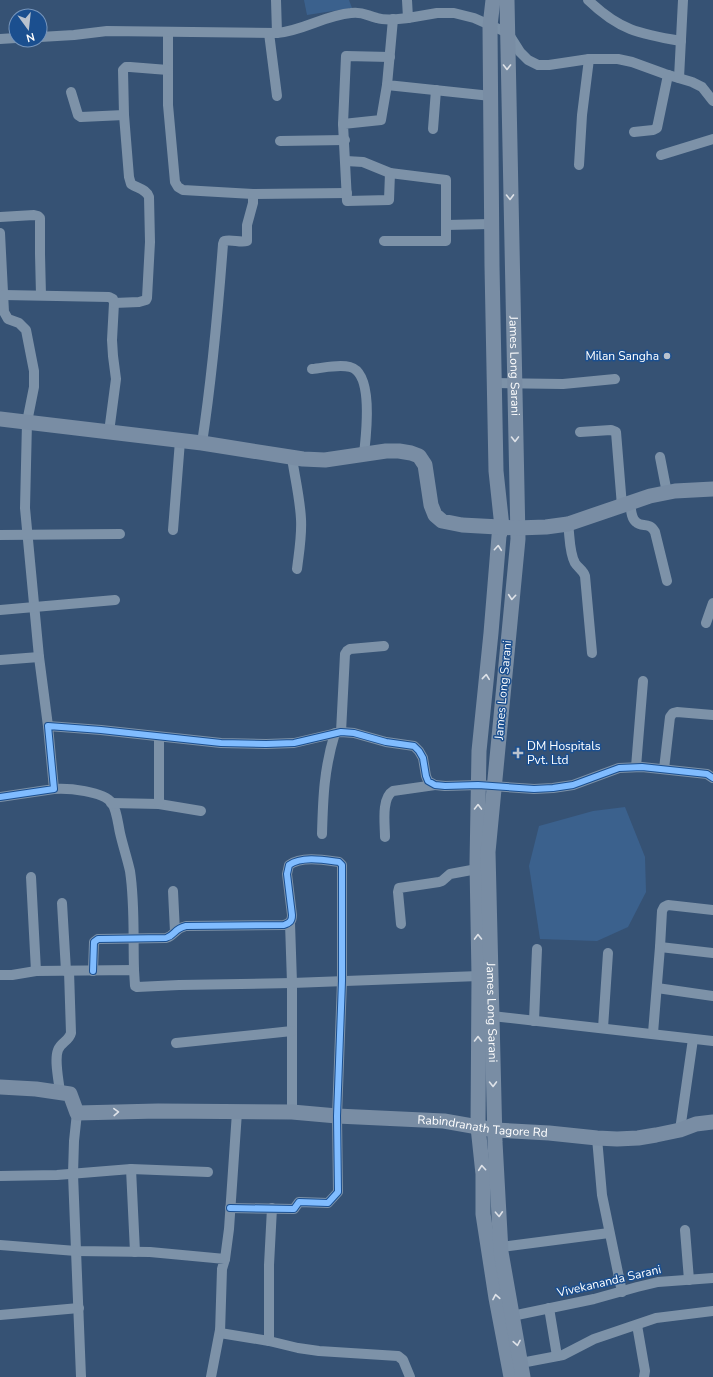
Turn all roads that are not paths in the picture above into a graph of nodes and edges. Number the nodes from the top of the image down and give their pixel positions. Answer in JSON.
{"nodes":[{"id":1,"x":276,"y":0,"type":"edge"},
{"id":2,"x":407,"y":0,"type":"edge"},
{"id":3,"x":493,"y":0,"type":"edge"},
{"id":4,"x":507,"y":0,"type":"edge"},
{"id":5,"x":588,"y":0,"type":"edge"},
{"id":6,"x":683,"y":0,"type":"edge"},
{"id":7,"x":408,"y":18,"type":"junction"},
{"id":8,"x":393,"y":19,"type":"junction"},
{"id":9,"x":490,"y":26,"type":"junction"},
{"id":10,"x":168,"y":32,"type":"junction"},
{"id":11,"x":273,"y":33,"type":"junction"},
{"id":12,"x":508,"y":33,"type":"junction"},
{"id":13,"x":48,"y":37,"type":"edge"},
{"id":14,"x":681,"y":40,"type":"junction"},
{"id":15,"x":390,"y":57,"type":"junction"},
{"id":16,"x":589,"y":59,"type":"junction"},
{"id":17,"x":168,"y":70,"type":"junction"},
{"id":18,"x":668,"y":75,"type":"junction"},
{"id":19,"x":679,"y":78,"type":"junction"},
{"id":20,"x":387,"y":85,"type":"junction"},
{"id":21,"x":436,"y":90,"type":"junction"},
{"id":22,"x":71,"y":92,"type":"dead end"},
{"id":23,"x":277,"y":96,"type":"dead end"},
{"id":24,"x":491,"y":96,"type":"junction"},
{"id":25,"x":713,"y":101,"type":"edge"},
{"id":26,"x":124,"y":115,"type":"junction"},
{"id":27,"x":343,"y":124,"type":"junction"},
{"id":28,"x":433,"y":129,"type":"dead end"},
{"id":29,"x":634,"y":132,"type":"dead end"},
{"id":30,"x":713,"y":139,"type":"edge"},
{"id":31,"x":345,"y":140,"type":"junction"},
{"id":32,"x":280,"y":141,"type":"dead end"},
{"id":33,"x":661,"y":155,"type":"dead end"},
{"id":34,"x":346,"y":161,"type":"junction"},
{"id":35,"x":579,"y":165,"type":"dead end"},
{"id":36,"x":390,"y":173,"type":"junction"},
{"id":37,"x":347,"y":193,"type":"junction"},
{"id":38,"x":253,"y":194,"type":"junction"},
{"id":39,"x":0,"y":216,"type":"edge"},
{"id":40,"x":446,"y":224,"type":"junction"},
{"id":41,"x":491,"y":224,"type":"junction"},
{"id":42,"x":0,"y":233,"type":"edge"},
{"id":43,"x":384,"y":241,"type":"dead end"},
{"id":44,"x":4,"y":295,"type":"junction"},
{"id":45,"x":41,"y":295,"type":"junction"},
{"id":46,"x":114,"y":303,"type":"junction"},
{"id":47,"x":312,"y":369,"type":"dead end"},
{"id":48,"x":615,"y":379,"type":"dead end"},
{"id":49,"x":494,"y":383,"type":"junction"},
{"id":50,"x":514,"y":383,"type":"junction"},
{"id":51,"x":0,"y":419,"type":"edge"},
{"id":52,"x":28,"y":422,"type":"junction"},
{"id":53,"x":109,"y":432,"type":"junction"},
{"id":54,"x":580,"y":432,"type":"dead end"},
{"id":55,"x":180,"y":441,"type":"junction"},
{"id":56,"x":202,"y":443,"type":"junction"},
{"id":57,"x":364,"y":454,"type":"junction"},
{"id":58,"x":660,"y":457,"type":"dead end"},
{"id":59,"x":292,"y":458,"type":"junction"},
{"id":60,"x":713,"y":489,"type":"edge"},
{"id":61,"x":667,"y":493,"type":"junction"},
{"id":62,"x":626,"y":504,"type":"junction"},
{"id":63,"x":568,"y":524,"type":"junction"},
{"id":64,"x":502,"y":527,"type":"junction"},
{"id":65,"x":517,"y":528,"type":"junction"},
{"id":66,"x":173,"y":530,"type":"dead end"},
{"id":67,"x":120,"y":534,"type":"dead end"},
{"id":68,"x":0,"y":535,"type":"edge"},
{"id":69,"x":27,"y":535,"type":"junction"},
{"id":70,"x":297,"y":569,"type":"dead end"},
{"id":71,"x":667,"y":581,"type":"dead end"},
{"id":72,"x":115,"y":600,"type":"dead end"},
{"id":73,"x":713,"y":603,"type":"edge"},
{"id":74,"x":34,"y":607,"type":"junction"},
{"id":75,"x":0,"y":610,"type":"edge"},
{"id":76,"x":706,"y":623,"type":"dead end"},
{"id":77,"x":384,"y":646,"type":"dead end"},
{"id":78,"x":592,"y":653,"type":"dead end"},
{"id":79,"x":39,"y":657,"type":"junction"},
{"id":80,"x":0,"y":660,"type":"edge"},
{"id":81,"x":644,"y":681,"type":"dead end"},
{"id":82,"x":713,"y":715,"type":"edge"},
{"id":83,"x":48,"y":726,"type":"junction"},
{"id":84,"x":338,"y":733,"type":"junction"},
{"id":85,"x":159,"y":737,"type":"junction"},
{"id":86,"x":636,"y":767,"type":"junction"},
{"id":87,"x":664,"y":770,"type":"junction"},
{"id":88,"x":713,"y":778,"type":"edge"},
{"id":89,"x":435,"y":785,"type":"junction"},
{"id":90,"x":478,"y":785,"type":"junction"},
{"id":91,"x":494,"y":786,"type":"junction"},
{"id":92,"x":54,"y":788,"type":"junction"},
{"id":93,"x":0,"y":797,"type":"edge"},
{"id":94,"x":112,"y":803,"type":"junction"},
{"id":95,"x":159,"y":804,"type":"junction"},
{"id":96,"x":201,"y":811,"type":"dead end"},
{"id":97,"x":322,"y":834,"type":"dead end"},
{"id":98,"x":385,"y":837,"type":"dead end"},
{"id":99,"x":477,"y":869,"type":"junction"},
{"id":100,"x":31,"y":877,"type":"dead end"},
{"id":101,"x":173,"y":891,"type":"dead end"},
{"id":102,"x":62,"y":903,"type":"dead end"},
{"id":103,"x":713,"y":910,"type":"edge"},
{"id":104,"x":290,"y":923,"type":"junction"},
{"id":105,"x":401,"y":924,"type":"dead end"},
{"id":106,"x":175,"y":932,"type":"junction"},
{"id":107,"x":133,"y":937,"type":"junction"},
{"id":108,"x":660,"y":948,"type":"junction"},
{"id":109,"x":537,"y":949,"type":"dead end"},
{"id":110,"x":608,"y":953,"type":"dead end"},
{"id":111,"x":713,"y":953,"type":"edge"},
{"id":112,"x":134,"y":970,"type":"junction"},
{"id":113,"x":36,"y":971,"type":"junction"},
{"id":114,"x":68,"y":971,"type":"junction"},
{"id":115,"x":93,"y":971,"type":"junction"},
{"id":116,"x":0,"y":975,"type":"edge"},
{"id":117,"x":478,"y":976,"type":"junction"},
{"id":118,"x":342,"y":981,"type":"junction"},
{"id":119,"x":292,"y":983,"type":"junction"},
{"id":120,"x":657,"y":988,"type":"junction"},
{"id":121,"x":713,"y":996,"type":"edge"},
{"id":122,"x":485,"y":1016,"type":"junction"},
{"id":123,"x":534,"y":1021,"type":"junction"},
{"id":124,"x":604,"y":1028,"type":"junction"},
{"id":125,"x":292,"y":1031,"type":"junction"},
{"id":126,"x":653,"y":1033,"type":"junction"},
{"id":127,"x":693,"y":1039,"type":"junction"},
{"id":128,"x":713,"y":1041,"type":"edge"},
{"id":129,"x":176,"y":1043,"type":"dead end"},
{"id":130,"x":0,"y":1087,"type":"edge"},
{"id":131,"x":60,"y":1093,"type":"junction"},
{"id":132,"x":244,"y":1112,"type":"junction"},
{"id":133,"x":292,"y":1112,"type":"junction"},
{"id":134,"x":77,"y":1113,"type":"junction"},
{"id":135,"x":337,"y":1116,"type":"junction"},
{"id":136,"x":713,"y":1122,"type":"edge"},
{"id":137,"x":478,"y":1127,"type":"junction"},
{"id":138,"x":495,"y":1130,"type":"junction"},
{"id":139,"x":680,"y":1130,"type":"junction"},
{"id":140,"x":597,"y":1138,"type":"junction"},
{"id":141,"x":131,"y":1169,"type":"junction"},
{"id":142,"x":208,"y":1172,"type":"dead end"},
{"id":143,"x":73,"y":1174,"type":"junction"},
{"id":144,"x":0,"y":1176,"type":"edge"},
{"id":145,"x":230,"y":1208,"type":"junction"},
{"id":146,"x":272,"y":1208,"type":"junction"},
{"id":147,"x":684,"y":1230,"type":"dead end"},
{"id":148,"x":609,"y":1233,"type":"junction"},
{"id":149,"x":0,"y":1245,"type":"edge"},
{"id":150,"x":501,"y":1247,"type":"junction"},
{"id":151,"x":76,"y":1251,"type":"junction"},
{"id":152,"x":135,"y":1252,"type":"junction"},
{"id":153,"x":225,"y":1259,"type":"junction"},
{"id":154,"x":713,"y":1278,"type":"edge"},
{"id":155,"x":690,"y":1280,"type":"junction"},
{"id":156,"x":622,"y":1292,"type":"junction"},
{"id":157,"x":79,"y":1308,"type":"junction"},
{"id":158,"x":549,"y":1308,"type":"junction"},
{"id":159,"x":713,"y":1311,"type":"edge"},
{"id":160,"x":0,"y":1315,"type":"edge"},
{"id":161,"x":508,"y":1317,"type":"junction"},
{"id":162,"x":637,"y":1325,"type":"junction"},
{"id":163,"x":220,"y":1330,"type":"junction"},
{"id":164,"x":269,"y":1341,"type":"junction"},
{"id":165,"x":557,"y":1356,"type":"junction"},
{"id":166,"x":522,"y":1370,"type":"edge"},
{"id":167,"x":81,"y":1377,"type":"edge"},
{"id":168,"x":211,"y":1377,"type":"edge"},
{"id":169,"x":410,"y":1377,"type":"edge"},
{"id":170,"x":511,"y":1377,"type":"edge"},
{"id":171,"x":644,"y":1377,"type":"edge"}],
"edges":[{"from":1,"to":11,"type":"street"},
{"from":2,"to":7,"type":"street"},
{"from":3,"to":9,"type":"main road"},
{"from":4,"to":12,"type":"main road","name":"James Long Sarani"},
{"from":5,"to":14,"type":"street"},
{"from":6,"to":14,"type":"street"},
{"from":7,"to":8,"type":"street"},
{"from":7,"to":9,"type":"street"},
{"from":8,"to":11,"type":"street"},
{"from":8,"to":15,"type":"street"},
{"from":9,"to":12,"type":"street"},
{"from":9,"to":24,"type":"main road"},
{"from":10,"to":11,"type":"street"},
{"from":10,"to":13,"type":"street"},
{"from":10,"to":17,"type":"street"},
{"from":11,"to":23,"type":"street"},
{"from":12,"to":16,"type":"street"},
{"from":12,"to":50,"type":"main road","name":"James Long Sarani","one_way":true},
{"from":14,"to":19,"type":"street"},
{"from":15,"to":20,"type":"street"},
{"from":15,"to":27,"type":"street"},
{"from":16,"to":18,"type":"street"},
{"from":16,"to":35,"type":"street"},
{"from":17,"to":26,"type":"street"},
{"from":17,"to":38,"type":"street"},
{"from":18,"to":19,"type":"street"},
{"from":18,"to":29,"type":"street"},
{"from":19,"to":25,"type":"street"},
{"from":20,"to":21,"type":"street"},
{"from":20,"to":27,"type":"street"},
{"from":21,"to":24,"type":"street"},
{"from":21,"to":28,"type":"street"},
{"from":22,"to":26,"type":"street"},
{"from":24,"to":41,"type":"main road"},
{"from":26,"to":46,"type":"street"},
{"from":27,"to":31,"type":"street"},
{"from":30,"to":33,"type":"street"},
{"from":31,"to":32,"type":"street"},
{"from":31,"to":34,"type":"street"},
{"from":34,"to":36,"type":"street"},
{"from":34,"to":37,"type":"street"},
{"from":36,"to":37,"type":"street"},
{"from":36,"to":40,"type":"street"},
{"from":37,"to":38,"type":"street"},
{"from":38,"to":56,"type":"street"},
{"from":39,"to":45,"type":"street"},
{"from":40,"to":41,"type":"street"},
{"from":40,"to":43,"type":"street"},
{"from":41,"to":49,"type":"main road"},
{"from":42,"to":44,"type":"street"},
{"from":44,"to":45,"type":"street"},
{"from":44,"to":52,"type":"street"},
{"from":45,"to":46,"type":"street"},
{"from":46,"to":53,"type":"street"},
{"from":47,"to":57,"type":"street"},
{"from":48,"to":50,"type":"street"},
{"from":49,"to":50,"type":"street"},
{"from":49,"to":64,"type":"main road"},
{"from":50,"to":65,"type":"main road","name":"James Long Sarani","one_way":true},
{"from":51,"to":52,"type":"main road"},
{"from":52,"to":53,"type":"main road"},
{"from":52,"to":69,"type":"street"},
{"from":53,"to":55,"type":"main road"},
{"from":54,"to":62,"type":"street"},
{"from":55,"to":56,"type":"main road"},
{"from":55,"to":66,"type":"street"},
{"from":56,"to":59,"type":"main road"},
{"from":57,"to":59,"type":"main road"},
{"from":57,"to":64,"type":"main road"},
{"from":58,"to":61,"type":"street"},
{"from":59,"to":70,"type":"street"},
{"from":60,"to":61,"type":"main road"},
{"from":61,"to":62,"type":"main road"},
{"from":62,"to":63,"type":"main road"},
{"from":62,"to":71,"type":"street"},
{"from":63,"to":65,"type":"main road"},
{"from":63,"to":78,"type":"street"},
{"from":64,"to":65,"type":"main road"},
{"from":90,"to":64,"type":"main road","one_way":true},
{"from":65,"to":91,"type":"main road","name":"James Long Sarani","one_way":true},
{"from":67,"to":69,"type":"street"},
{"from":68,"to":69,"type":"street"},
{"from":69,"to":74,"type":"street"},
{"from":72,"to":74,"type":"street"},
{"from":73,"to":76,"type":"street"},
{"from":74,"to":75,"type":"street"},
{"from":74,"to":79,"type":"street"},
{"from":77,"to":84,"type":"street"},
{"from":79,"to":80,"type":"street"},
{"from":79,"to":83,"type":"street"},
{"from":81,"to":86,"type":"street"},
{"from":82,"to":87,"type":"street"},
{"from":83,"to":85,"type":"street"},
{"from":83,"to":92,"type":"street"},
{"from":84,"to":85,"type":"street"},
{"from":84,"to":89,"type":"street"},
{"from":84,"to":97,"type":"street"},
{"from":85,"to":95,"type":"street"},
{"from":86,"to":87,"type":"street"},
{"from":86,"to":91,"type":"street"},
{"from":87,"to":88,"type":"street"},
{"from":89,"to":90,"type":"street"},
{"from":89,"to":98,"type":"street"},
{"from":90,"to":91,"type":"street"},
{"from":99,"to":90,"type":"main road","one_way":true},
{"from":91,"to":122,"type":"main road","name":"James Long Sarani"},
{"from":92,"to":93,"type":"street"},
{"from":92,"to":94,"type":"street"},
{"from":94,"to":95,"type":"street"},
{"from":94,"to":107,"type":"street"},
{"from":95,"to":96,"type":"street"},
{"from":99,"to":105,"type":"street"},
{"from":117,"to":99,"type":"main road","one_way":true},
{"from":100,"to":113,"type":"street"},
{"from":101,"to":106,"type":"street"},
{"from":102,"to":114,"type":"street"},
{"from":103,"to":108,"type":"street"},
{"from":104,"to":106,"type":"street"},
{"from":104,"to":118,"type":"street"},
{"from":104,"to":119,"type":"street"},
{"from":106,"to":107,"type":"street"},
{"from":107,"to":112,"type":"street"},
{"from":107,"to":115,"type":"street"},
{"from":108,"to":111,"type":"street"},
{"from":108,"to":120,"type":"street"},
{"from":109,"to":123,"type":"street"},
{"from":110,"to":124,"type":"street"},
{"from":112,"to":115,"type":"street"},
{"from":112,"to":119,"type":"street"},
{"from":113,"to":114,"type":"street"},
{"from":113,"to":116,"type":"street"},
{"from":114,"to":115,"type":"street"},
{"from":114,"to":131,"type":"street"},
{"from":117,"to":118,"type":"street"},
{"from":117,"to":122,"type":"main road"},
{"from":118,"to":119,"type":"street"},
{"from":118,"to":135,"type":"street"},
{"from":119,"to":125,"type":"street"},
{"from":120,"to":121,"type":"street"},
{"from":120,"to":126,"type":"street"},
{"from":122,"to":123,"type":"street"},
{"from":137,"to":122,"type":"main road","one_way":true},
{"from":122,"to":138,"type":"main road","name":"James Long Sarani","one_way":true},
{"from":123,"to":124,"type":"street"},
{"from":124,"to":126,"type":"street"},
{"from":125,"to":129,"type":"street"},
{"from":125,"to":133,"type":"street"},
{"from":126,"to":127,"type":"street"},
{"from":127,"to":128,"type":"street"},
{"from":127,"to":139,"type":"street"},
{"from":130,"to":131,"type":"main road"},
{"from":131,"to":134,"type":"main road"},
{"from":132,"to":133,"type":"main road","name":"Rabindranath Tagore Rd"},
{"from":134,"to":132,"type":"main road","name":"Rabindranath Tagore Rd","one_way":true},
{"from":132,"to":145,"type":"street"},
{"from":133,"to":135,"type":"main road","name":"Rabindranath Tagore Rd"},
{"from":134,"to":143,"type":"street"},
{"from":135,"to":137,"type":"main road","name":"Rabindranath Tagore Rd"},
{"from":135,"to":146,"type":"street"},
{"from":136,"to":139,"type":"main road","name":"Rabindranath Tagore Rd"},
{"from":137,"to":138,"type":"main road","name":"Rabindranath Tagore Rd"},
{"from":161,"to":137,"type":"main road","one_way":true},
{"from":138,"to":140,"type":"main road","name":"Rabindranath Tagore Rd"},
{"from":138,"to":150,"type":"main road","name":"James Long Sarani","one_way":true},
{"from":139,"to":140,"type":"main road","name":"Rabindranath Tagore Rd"},
{"from":140,"to":148,"type":"street"},
{"from":141,"to":142,"type":"street"},
{"from":141,"to":143,"type":"street"},
{"from":141,"to":152,"type":"street"},
{"from":143,"to":144,"type":"street"},
{"from":143,"to":151,"type":"street"},
{"from":145,"to":146,"type":"street"},
{"from":145,"to":153,"type":"street"},
{"from":146,"to":164,"type":"street"},
{"from":147,"to":155,"type":"street"},
{"from":148,"to":150,"type":"street"},
{"from":148,"to":156,"type":"street"},
{"from":149,"to":151,"type":"street"},
{"from":150,"to":161,"type":"main road","name":"James Long Sarani"},
{"from":151,"to":152,"type":"street"},
{"from":151,"to":157,"type":"street"},
{"from":152,"to":153,"type":"street"},
{"from":153,"to":163,"type":"street"},
{"from":154,"to":155,"type":"street","name":"Vivekananda Sarani"},
{"from":155,"to":156,"type":"street","name":"Vivekananda Sarani"},
{"from":156,"to":158,"type":"street","name":"Vivekananda Sarani"},
{"from":157,"to":160,"type":"street"},
{"from":157,"to":167,"type":"street"},
{"from":158,"to":161,"type":"street","name":"Vivekananda Sarani"},
{"from":158,"to":165,"type":"street"},
{"from":159,"to":162,"type":"street"},
{"from":161,"to":166,"type":"main road","name":"James Long Sarani","one_way":true},
{"from":161,"to":170,"type":"main road"},
{"from":162,"to":165,"type":"street"},
{"from":162,"to":171,"type":"street"},
{"from":163,"to":164,"type":"street"},
{"from":163,"to":168,"type":"street"},
{"from":164,"to":169,"type":"street"},
{"from":165,"to":166,"type":"street"}]}
